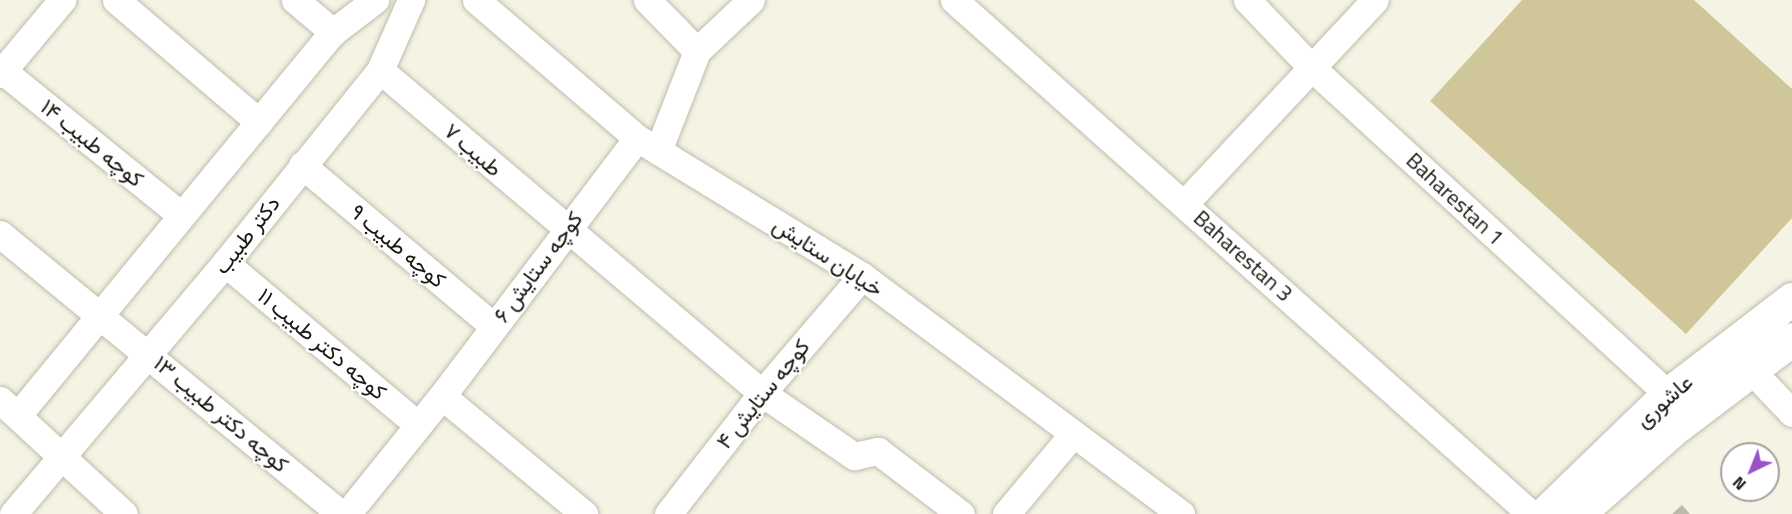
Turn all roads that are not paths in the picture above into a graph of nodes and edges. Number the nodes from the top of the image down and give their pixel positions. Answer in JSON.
{"nodes":[{"id":1,"x":62,"y":0,"type":"edge"},
{"id":2,"x":116,"y":0,"type":"edge"},
{"id":3,"x":295,"y":0,"type":"edge"},
{"id":4,"x":375,"y":0,"type":"edge"},
{"id":5,"x":411,"y":0,"type":"edge"},
{"id":6,"x":476,"y":0,"type":"edge"},
{"id":7,"x":647,"y":0,"type":"edge"},
{"id":8,"x":751,"y":0,"type":"edge"},
{"id":9,"x":954,"y":0,"type":"edge"},
{"id":10,"x":1246,"y":0,"type":"edge"},
{"id":11,"x":1376,"y":0,"type":"edge"},
{"id":12,"x":333,"y":32,"type":"junction"},
{"id":13,"x":697,"y":51,"type":"junction"},
{"id":14,"x":1311,"y":67,"type":"junction"},
{"id":15,"x":380,"y":70,"type":"junction"},
{"id":16,"x":2,"y":73,"type":"edge"},
{"id":17,"x":259,"y":122,"type":"junction"},
{"id":18,"x":647,"y":145,"type":"junction"},
{"id":19,"x":302,"y":165,"type":"junction"},
{"id":20,"x":1184,"y":204,"type":"junction"},
{"id":21,"x":181,"y":215,"type":"junction"},
{"id":22,"x":566,"y":230,"type":"junction"},
{"id":23,"x":0,"y":234,"type":"edge"},
{"id":24,"x":225,"y":263,"type":"junction"},
{"id":25,"x":862,"y":276,"type":"junction"},
{"id":26,"x":1792,"y":299,"type":"edge"},
{"id":27,"x":100,"y":314,"type":"junction"},
{"id":28,"x":494,"y":327,"type":"junction"},
{"id":29,"x":1792,"y":339,"type":"edge"},
{"id":30,"x":149,"y":354,"type":"junction"},
{"id":31,"x":1750,"y":369,"type":"junction"},
{"id":32,"x":762,"y":393,"type":"junction"},
{"id":33,"x":1668,"y":394,"type":"junction"},
{"id":34,"x":442,"y":396,"type":"junction"},
{"id":35,"x":9,"y":407,"type":"edge"},
{"id":36,"x":1792,"y":412,"type":"edge"},
{"id":37,"x":418,"y":425,"type":"junction"},
{"id":38,"x":1073,"y":434,"type":"junction"},
{"id":39,"x":62,"y":455,"type":"junction"},
{"id":40,"x":13,"y":514,"type":"edge"},
{"id":41,"x":124,"y":514,"type":"edge"},
{"id":42,"x":341,"y":514,"type":"edge"},
{"id":43,"x":347,"y":514,"type":"edge"},
{"id":44,"x":584,"y":514,"type":"edge"},
{"id":45,"x":668,"y":514,"type":"edge"},
{"id":46,"x":962,"y":514,"type":"edge"},
{"id":47,"x":1006,"y":514,"type":"edge"},
{"id":48,"x":1181,"y":514,"type":"edge"},
{"id":49,"x":1531,"y":514,"type":"edge"},
{"id":50,"x":1544,"y":514,"type":"edge"},
{"id":51,"x":1578,"y":514,"type":"edge"}],
"edges":[{"from":1,"to":16,"type":"street"},
{"from":2,"to":17,"type":"street"},
{"from":3,"to":12,"type":"street"},
{"from":4,"to":12,"type":"street"},
{"from":5,"to":15,"type":"street","name":"دکتر طبیب"},
{"from":6,"to":18,"type":"street","name":"خیابان ستایش"},
{"from":7,"to":13,"type":"street"},
{"from":8,"to":13,"type":"street"},
{"from":9,"to":20,"type":"street","name":"Baharestan 3"},
{"from":10,"to":14,"type":"street","name":"Baharestan 1"},
{"from":11,"to":14,"type":"street"},
{"from":12,"to":17,"type":"street"},
{"from":13,"to":18,"type":"street","name":"کوچه ستایش ۶"},
{"from":14,"to":20,"type":"street"},
{"from":14,"to":33,"type":"street","name":"Baharestan 1"},
{"from":15,"to":19,"type":"street","name":"دکتر طبیب"},
{"from":15,"to":22,"type":"street","name":"طبیب ۷"},
{"from":16,"to":21,"type":"street","name":"کوچه طبیب ۱۴"},
{"from":17,"to":21,"type":"street"},
{"from":18,"to":22,"type":"street","name":"کوچه ستایش ۶"},
{"from":18,"to":25,"type":"street","name":"خیابان ستایش"},
{"from":19,"to":24,"type":"street","name":"دکتر طبیب"},
{"from":19,"to":28,"type":"street","name":"کوچه طبیب ۹"},
{"from":20,"to":49,"type":"street","name":"Baharestan 3"},
{"from":21,"to":27,"type":"street"},
{"from":22,"to":28,"type":"street","name":"کوچه ستایش ۶"},
{"from":22,"to":32,"type":"street","name":"طبیب ۷"},
{"from":23,"to":27,"type":"street","name":"کوچه دکتر طبیب ۱۳"},
{"from":24,"to":30,"type":"street","name":"دکتر طبیب"},
{"from":24,"to":37,"type":"street","name":"کوچه دکتر طبیب ۱۱"},
{"from":25,"to":32,"type":"street","name":"کوچه ستایش ۴"},
{"from":25,"to":38,"type":"street","name":"خیابان ستایش"},
{"from":26,"to":33,"type":"street","name":"عاشوری"},
{"from":27,"to":30,"type":"street","name":"کوچه دکتر طبیب ۱۳"},
{"from":27,"to":35,"type":"street"},
{"from":28,"to":34,"type":"street","name":"کوچه ستایش ۶"},
{"from":29,"to":31,"type":"street","name":"عاشوری"},
{"from":30,"to":39,"type":"street","name":"دکتر طبیب"},
{"from":30,"to":42,"type":"street","name":"کوچه دکتر طبیب ۱۳"},
{"from":31,"to":36,"type":"street"},
{"from":31,"to":51,"type":"street","name":"عاشوری"},
{"from":32,"to":45,"type":"street","name":"کوچه ستایش ۴"},
{"from":32,"to":46,"type":"street","name":"طبیب ۷"},
{"from":33,"to":50,"type":"street","name":"عاشوری"},
{"from":34,"to":37,"type":"street","name":"کوچه ستایش ۶"},
{"from":34,"to":44,"type":"street"},
{"from":35,"to":39,"type":"street"},
{"from":37,"to":43,"type":"street","name":"کوچه ستایش ۶"},
{"from":38,"to":47,"type":"street"},
{"from":38,"to":48,"type":"street","name":"خیابان ستایش"},
{"from":39,"to":40,"type":"street","name":"دکتر طبیب"},
{"from":39,"to":41,"type":"street"}]}
